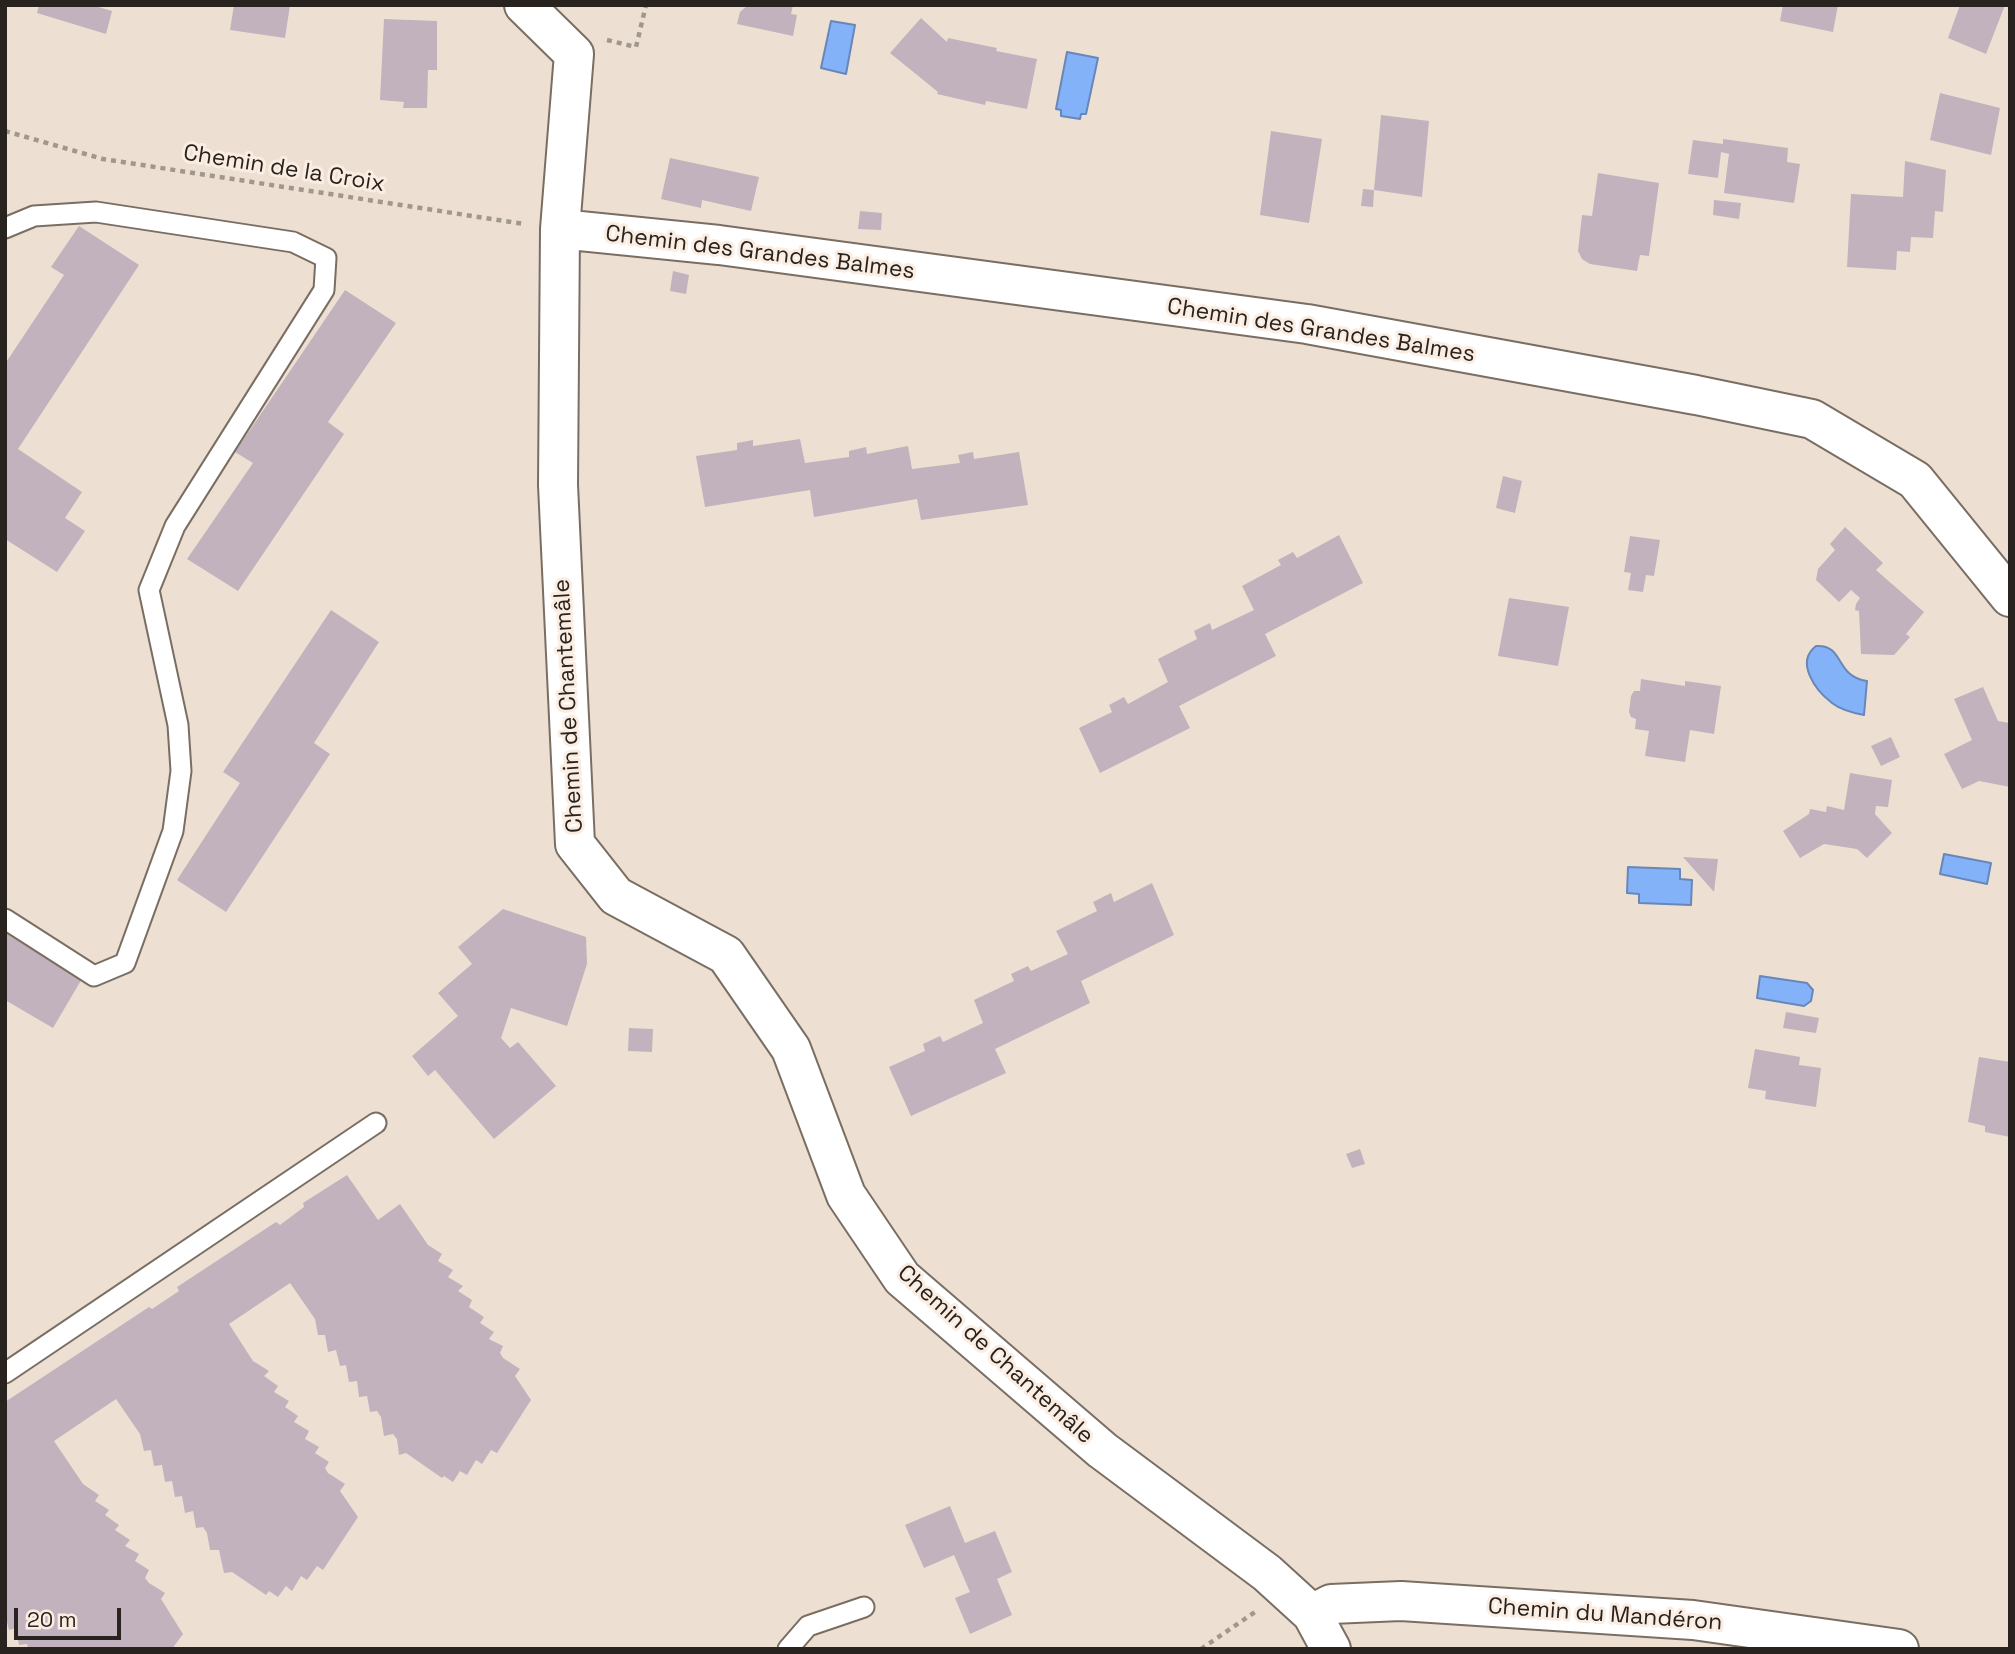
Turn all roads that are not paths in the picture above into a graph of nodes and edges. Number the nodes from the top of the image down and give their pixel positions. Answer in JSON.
{"nodes":[{"id":1,"x":524,"y":5,"type":"edge"},
{"id":2,"x":5,"y":228,"type":"edge"},
{"id":3,"x":560,"y":229,"type":"junction"},
{"id":4,"x":2010,"y":597,"type":"edge"},
{"id":5,"x":5,"y":919,"type":"edge"},
{"id":6,"x":376,"y":1123,"type":"dead end"},
{"id":7,"x":5,"y":1374,"type":"edge"},
{"id":8,"x":1299,"y":1602,"type":"junction"},
{"id":9,"x":864,"y":1606,"type":"dead end"},
{"id":10,"x":788,"y":1649,"type":"edge"},
{"id":11,"x":1331,"y":1649,"type":"edge"},
{"id":12,"x":1899,"y":1649,"type":"edge"}],
"edges":[{"from":1,"to":3,"type":"street","name":"Chemin de Chantemâle"},
{"from":2,"to":5,"type":"lane"},
{"from":3,"to":4,"type":"street","name":"Chemin des Grandes Balmes"},
{"from":3,"to":8,"type":"street","name":"Chemin de Chantemâle"},
{"from":6,"to":7,"type":"lane"},
{"from":8,"to":11,"type":"street","name":"Chemin de Chantemâle"},
{"from":8,"to":12,"type":"street","name":"Chemin du Mandéron"},
{"from":9,"to":10,"type":"lane"}]}
